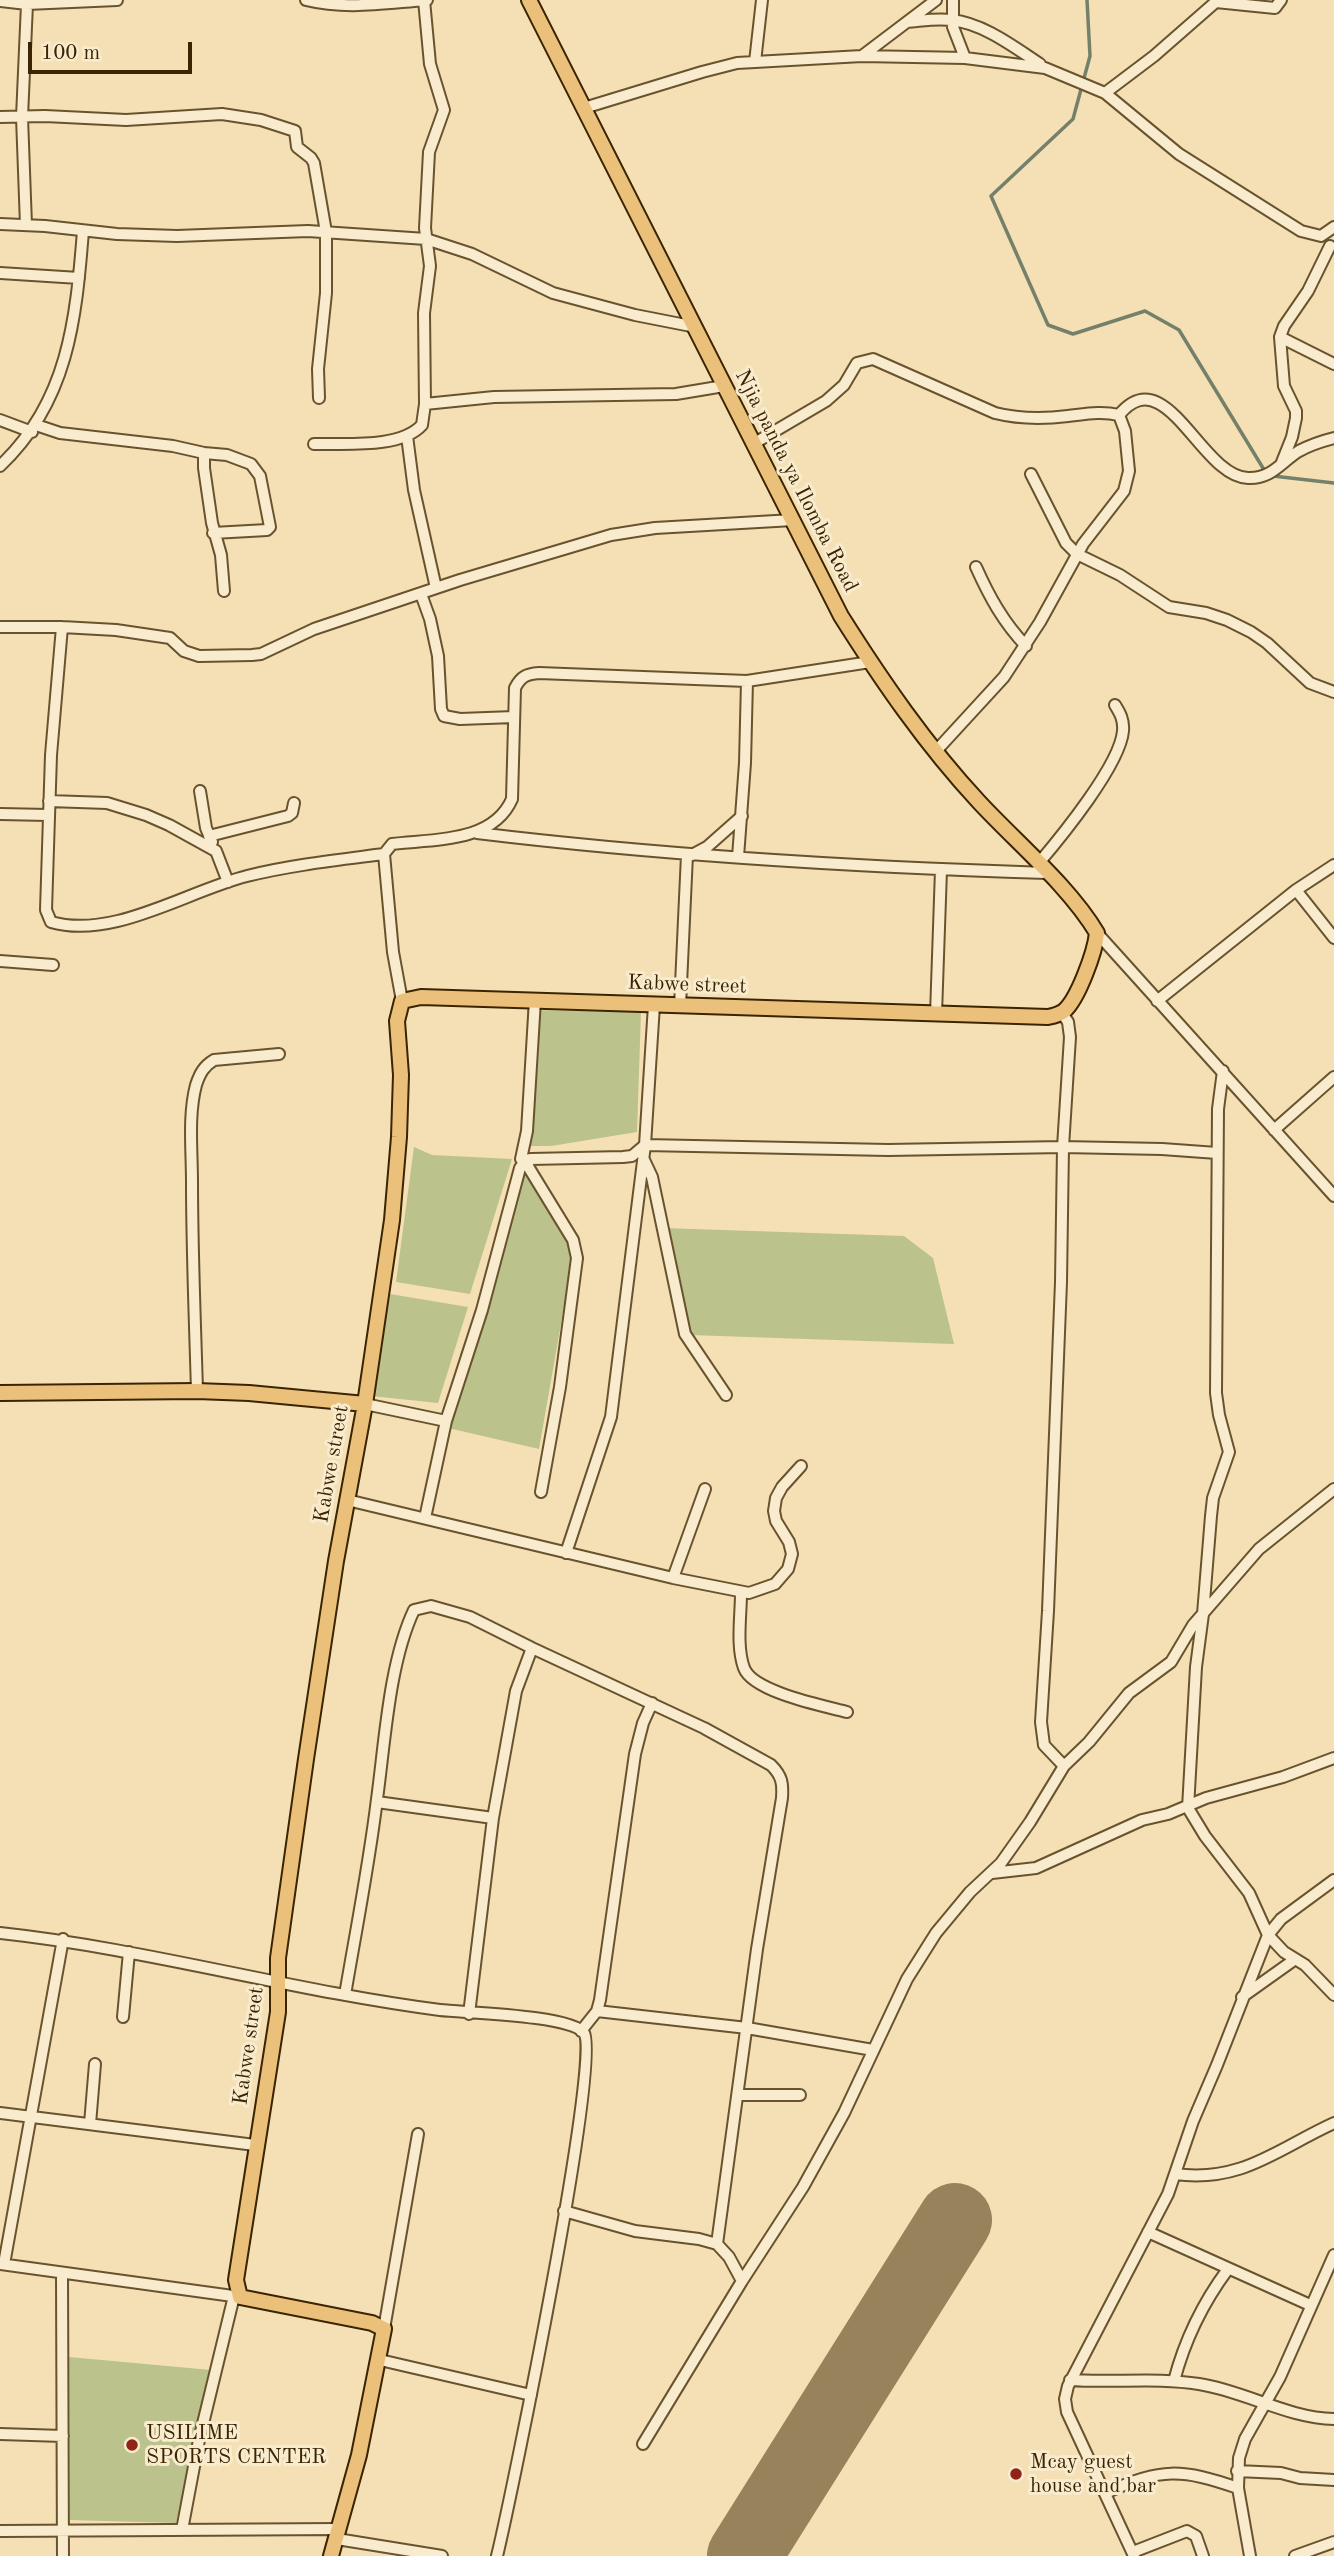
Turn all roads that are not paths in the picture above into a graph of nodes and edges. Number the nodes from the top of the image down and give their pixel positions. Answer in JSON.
{"nodes":[{"id":1,"x":117,"y":0,"type":"edge"},
{"id":2,"x":306,"y":0,"type":"edge"},
{"id":3,"x":425,"y":0,"type":"edge"},
{"id":4,"x":529,"y":0,"type":"edge"},
{"id":5,"x":762,"y":0,"type":"edge"},
{"id":6,"x":936,"y":0,"type":"edge"},
{"id":7,"x":953,"y":0,"type":"edge"},
{"id":8,"x":1281,"y":0,"type":"edge"},
{"id":9,"x":0,"y":1,"type":"edge"},
{"id":10,"x":400,"y":1,"type":"edge"},
{"id":11,"x":1217,"y":1,"type":"edge"},
{"id":12,"x":27,"y":4,"type":"junction"},
{"id":13,"x":953,"y":20,"type":"junction"},
{"id":14,"x":907,"y":22,"type":"junction"},
{"id":15,"x":862,"y":56,"type":"junction"},
{"id":16,"x":965,"y":58,"type":"junction"},
{"id":17,"x":755,"y":62,"type":"junction"},
{"id":18,"x":1045,"y":68,"type":"junction"},
{"id":19,"x":1105,"y":93,"type":"junction"},
{"id":20,"x":584,"y":108,"type":"junction"},
{"id":21,"x":0,"y":117,"type":"edge"},
{"id":22,"x":22,"y":117,"type":"junction"},
{"id":23,"x":0,"y":224,"type":"edge"},
{"id":24,"x":26,"y":225,"type":"junction"},
{"id":25,"x":1334,"y":227,"type":"edge"},
{"id":26,"x":83,"y":231,"type":"junction"},
{"id":27,"x":326,"y":232,"type":"junction"},
{"id":28,"x":1321,"y":236,"type":"junction"},
{"id":29,"x":426,"y":239,"type":"junction"},
{"id":30,"x":1332,"y":247,"type":"edge"},
{"id":31,"x":0,"y":273,"type":"edge"},
{"id":32,"x":79,"y":278,"type":"junction"},
{"id":33,"x":696,"y":327,"type":"junction"},
{"id":34,"x":1280,"y":337,"type":"junction"},
{"id":35,"x":1334,"y":364,"type":"edge"},
{"id":36,"x":724,"y":386,"type":"junction"},
{"id":37,"x":319,"y":398,"type":"dead end"},
{"id":38,"x":425,"y":404,"type":"junction"},
{"id":39,"x":1119,"y":415,"type":"junction"},
{"id":40,"x":0,"y":420,"type":"edge"},
{"id":41,"x":34,"y":428,"type":"junction"},
{"id":42,"x":407,"y":436,"type":"junction"},
{"id":43,"x":1334,"y":438,"type":"edge"},
{"id":44,"x":314,"y":444,"type":"dead end"},
{"id":45,"x":754,"y":444,"type":"junction"},
{"id":46,"x":204,"y":453,"type":"junction"},
{"id":47,"x":0,"y":466,"type":"edge"},
{"id":48,"x":1278,"y":470,"type":"junction"},
{"id":49,"x":1031,"y":474,"type":"dead end"},
{"id":50,"x":793,"y":520,"type":"junction"},
{"id":51,"x":213,"y":533,"type":"junction"},
{"id":52,"x":1077,"y":554,"type":"junction"},
{"id":53,"x":975,"y":567,"type":"dead end"},
{"id":54,"x":436,"y":588,"type":"junction"},
{"id":55,"x":224,"y":591,"type":"dead end"},
{"id":56,"x":421,"y":594,"type":"junction"},
{"id":57,"x":0,"y":627,"type":"edge"},
{"id":58,"x":62,"y":627,"type":"junction"},
{"id":59,"x":1026,"y":646,"type":"junction"},
{"id":60,"x":870,"y":662,"type":"junction"},
{"id":61,"x":747,"y":681,"type":"junction"},
{"id":62,"x":1334,"y":692,"type":"edge"},
{"id":63,"x":1115,"y":705,"type":"dead end"},
{"id":64,"x":514,"y":717,"type":"junction"},
{"id":65,"x":936,"y":751,"type":"junction"},
{"id":66,"x":200,"y":791,"type":"dead end"},
{"id":67,"x":49,"y":800,"type":"junction"},
{"id":68,"x":294,"y":803,"type":"dead end"},
{"id":69,"x":0,"y":814,"type":"edge"},
{"id":70,"x":48,"y":814,"type":"junction"},
{"id":71,"x":742,"y":816,"type":"junction"},
{"id":72,"x":478,"y":833,"type":"junction"},
{"id":73,"x":209,"y":836,"type":"junction"},
{"id":74,"x":216,"y":851,"type":"junction"},
{"id":75,"x":384,"y":854,"type":"junction"},
{"id":76,"x":690,"y":855,"type":"junction"},
{"id":77,"x":738,"y":857,"type":"junction"},
{"id":78,"x":1334,"y":865,"type":"edge"},
{"id":79,"x":1042,"y":868,"type":"junction"},
{"id":80,"x":941,"y":870,"type":"junction"},
{"id":81,"x":228,"y":882,"type":"junction"},
{"id":82,"x":1296,"y":890,"type":"junction"},
{"id":83,"x":1097,"y":933,"type":"junction"},
{"id":84,"x":1334,"y":938,"type":"edge"},
{"id":85,"x":0,"y":961,"type":"edge"},
{"id":86,"x":53,"y":965,"type":"dead end"},
{"id":87,"x":535,"y":1000,"type":"junction"},
{"id":88,"x":402,"y":1001,"type":"junction"},
{"id":89,"x":1157,"y":1001,"type":"junction"},
{"id":90,"x":654,"y":1005,"type":"junction"},
{"id":91,"x":680,"y":1006,"type":"junction"},
{"id":92,"x":1062,"y":1013,"type":"junction"},
{"id":93,"x":936,"y":1014,"type":"junction"},
{"id":94,"x":279,"y":1054,"type":"dead end"},
{"id":95,"x":1223,"y":1071,"type":"junction"},
{"id":96,"x":1334,"y":1077,"type":"edge"},
{"id":97,"x":1274,"y":1130,"type":"junction"},
{"id":98,"x":645,"y":1145,"type":"junction"},
{"id":99,"x":1063,"y":1147,"type":"junction"},
{"id":100,"x":1217,"y":1153,"type":"junction"},
{"id":101,"x":524,"y":1159,"type":"junction"},
{"id":102,"x":644,"y":1160,"type":"junction"},
{"id":103,"x":1334,"y":1196,"type":"edge"},
{"id":104,"x":197,"y":1391,"type":"junction"},
{"id":105,"x":0,"y":1393,"type":"edge"},
{"id":106,"x":726,"y":1395,"type":"dead end"},
{"id":107,"x":365,"y":1404,"type":"junction"},
{"id":108,"x":446,"y":1421,"type":"junction"},
{"id":109,"x":801,"y":1466,"type":"dead end"},
{"id":110,"x":705,"y":1489,"type":"dead end"},
{"id":111,"x":1334,"y":1489,"type":"edge"},
{"id":112,"x":541,"y":1492,"type":"dead end"},
{"id":113,"x":347,"y":1500,"type":"junction"},
{"id":114,"x":425,"y":1518,"type":"junction"},
{"id":115,"x":566,"y":1553,"type":"junction"},
{"id":116,"x":673,"y":1578,"type":"junction"},
{"id":117,"x":741,"y":1592,"type":"junction"},
{"id":118,"x":1203,"y":1614,"type":"junction"},
{"id":119,"x":532,"y":1648,"type":"junction"},
{"id":120,"x":652,"y":1703,"type":"junction"},
{"id":121,"x":847,"y":1712,"type":"dead end"},
{"id":122,"x":1334,"y":1758,"type":"edge"},
{"id":123,"x":1064,"y":1766,"type":"junction"},
{"id":124,"x":377,"y":1802,"type":"junction"},
{"id":125,"x":1188,"y":1808,"type":"junction"},
{"id":126,"x":493,"y":1818,"type":"junction"},
{"id":127,"x":992,"y":1873,"type":"junction"},
{"id":128,"x":1334,"y":1880,"type":"edge"},
{"id":129,"x":0,"y":1933,"type":"edge"},
{"id":130,"x":1268,"y":1935,"type":"junction"},
{"id":131,"x":63,"y":1940,"type":"junction"},
{"id":132,"x":129,"y":1952,"type":"junction"},
{"id":133,"x":1294,"y":1960,"type":"junction"},
{"id":134,"x":279,"y":1982,"type":"junction"},
{"id":135,"x":345,"y":1995,"type":"junction"},
{"id":136,"x":1334,"y":1995,"type":"edge"},
{"id":137,"x":1242,"y":1997,"type":"junction"},
{"id":138,"x":597,"y":2011,"type":"junction"},
{"id":139,"x":469,"y":2014,"type":"junction"},
{"id":140,"x":123,"y":2017,"type":"dead end"},
{"id":141,"x":747,"y":2028,"type":"junction"},
{"id":142,"x":581,"y":2031,"type":"junction"},
{"id":143,"x":873,"y":2050,"type":"junction"},
{"id":144,"x":95,"y":2064,"type":"dead end"},
{"id":145,"x":738,"y":2095,"type":"junction"},
{"id":146,"x":800,"y":2095,"type":"dead end"},
{"id":147,"x":0,"y":2113,"type":"edge"},
{"id":148,"x":31,"y":2117,"type":"junction"},
{"id":149,"x":1334,"y":2123,"type":"edge"},
{"id":150,"x":90,"y":2124,"type":"junction"},
{"id":151,"x":418,"y":2134,"type":"dead end"},
{"id":152,"x":256,"y":2145,"type":"junction"},
{"id":153,"x":1175,"y":2175,"type":"junction"},
{"id":154,"x":564,"y":2211,"type":"junction"},
{"id":155,"x":1148,"y":2232,"type":"junction"},
{"id":156,"x":717,"y":2244,"type":"junction"},
{"id":157,"x":1334,"y":2255,"type":"edge"},
{"id":158,"x":2,"y":2264,"type":"edge"},
{"id":159,"x":1228,"y":2269,"type":"junction"},
{"id":160,"x":62,"y":2273,"type":"junction"},
{"id":161,"x":742,"y":2281,"type":"junction"},
{"id":162,"x":237,"y":2296,"type":"junction"},
{"id":163,"x":1310,"y":2305,"type":"junction"},
{"id":164,"x":384,"y":2329,"type":"junction"},
{"id":165,"x":380,"y":2360,"type":"junction"},
{"id":166,"x":1070,"y":2380,"type":"junction"},
{"id":167,"x":1174,"y":2381,"type":"junction"},
{"id":168,"x":531,"y":2395,"type":"junction"},
{"id":169,"x":1267,"y":2403,"type":"junction"},
{"id":170,"x":1334,"y":2419,"type":"edge"},
{"id":171,"x":0,"y":2434,"type":"edge"},
{"id":172,"x":63,"y":2436,"type":"junction"},
{"id":173,"x":643,"y":2444,"type":"dead end"},
{"id":174,"x":1237,"y":2471,"type":"junction"},
{"id":175,"x":1334,"y":2480,"type":"edge"},
{"id":176,"x":1238,"y":2488,"type":"junction"},
{"id":177,"x":1106,"y":2493,"type":"junction"},
{"id":178,"x":182,"y":2530,"type":"junction"},
{"id":179,"x":0,"y":2531,"type":"edge"},
{"id":180,"x":63,"y":2531,"type":"junction"},
{"id":181,"x":338,"y":2534,"type":"junction"},
{"id":182,"x":1334,"y":2542,"type":"edge"},
{"id":183,"x":1133,"y":2554,"type":"edge"},
{"id":184,"x":63,"y":2556,"type":"edge"},
{"id":185,"x":331,"y":2556,"type":"edge"},
{"id":186,"x":442,"y":2556,"type":"edge"},
{"id":187,"x":497,"y":2556,"type":"edge"},
{"id":188,"x":1203,"y":2556,"type":"edge"},
{"id":189,"x":1250,"y":2556,"type":"edge"},
{"id":190,"x":1295,"y":2556,"type":"edge"}],
"edges":[{"from":1,"to":12,"type":"street"},
{"from":2,"to":10,"type":"street"},
{"from":3,"to":10,"type":"street"},
{"from":3,"to":29,"type":"street"},
{"from":4,"to":20,"type":"main road","name":"Njia panda ya Ilomba Road"},
{"from":5,"to":17,"type":"street"},
{"from":6,"to":14,"type":"street"},
{"from":7,"to":13,"type":"street"},
{"from":8,"to":11,"type":"street"},
{"from":9,"to":12,"type":"street"},
{"from":11,"to":19,"type":"street"},
{"from":12,"to":22,"type":"street"},
{"from":13,"to":14,"type":"street"},
{"from":13,"to":16,"type":"street"},
{"from":13,"to":18,"type":"street"},
{"from":14,"to":15,"type":"street"},
{"from":15,"to":16,"type":"street"},
{"from":15,"to":17,"type":"street"},
{"from":16,"to":18,"type":"street"},
{"from":17,"to":20,"type":"street"},
{"from":18,"to":19,"type":"street"},
{"from":19,"to":28,"type":"street"},
{"from":20,"to":33,"type":"main road","name":"Njia panda ya Ilomba Road"},
{"from":21,"to":22,"type":"street"},
{"from":22,"to":24,"type":"street"},
{"from":22,"to":27,"type":"street"},
{"from":23,"to":24,"type":"street"},
{"from":24,"to":26,"type":"street"},
{"from":25,"to":28,"type":"street"},
{"from":26,"to":27,"type":"street"},
{"from":26,"to":32,"type":"street"},
{"from":27,"to":29,"type":"street"},
{"from":27,"to":37,"type":"street"},
{"from":28,"to":30,"type":"street"},
{"from":29,"to":33,"type":"street"},
{"from":29,"to":38,"type":"street"},
{"from":30,"to":34,"type":"street"},
{"from":31,"to":32,"type":"street"},
{"from":32,"to":41,"type":"street"},
{"from":33,"to":36,"type":"main road","name":"Njia panda ya Ilomba Road"},
{"from":34,"to":35,"type":"street"},
{"from":34,"to":48,"type":"street"},
{"from":36,"to":38,"type":"street"},
{"from":36,"to":45,"type":"main road","name":"Njia panda ya Ilomba Road"},
{"from":38,"to":42,"type":"street"},
{"from":39,"to":45,"type":"street"},
{"from":39,"to":48,"type":"street"},
{"from":39,"to":52,"type":"street"},
{"from":40,"to":41,"type":"street"},
{"from":41,"to":46,"type":"street"},
{"from":41,"to":47,"type":"street"},
{"from":42,"to":44,"type":"street"},
{"from":42,"to":54,"type":"street"},
{"from":43,"to":48,"type":"street"},
{"from":45,"to":50,"type":"main road","name":"Njia panda ya Ilomba Road"},
{"from":46,"to":51,"type":"street"},
{"from":46,"to":51,"type":"street"},
{"from":49,"to":52,"type":"street"},
{"from":50,"to":54,"type":"street"},
{"from":50,"to":60,"type":"main road","name":"Njia panda ya Ilomba Road"},
{"from":51,"to":55,"type":"street"},
{"from":52,"to":59,"type":"street"},
{"from":52,"to":62,"type":"street"},
{"from":53,"to":59,"type":"street"},
{"from":54,"to":56,"type":"street"},
{"from":56,"to":58,"type":"street"},
{"from":56,"to":64,"type":"street"},
{"from":57,"to":58,"type":"street"},
{"from":58,"to":67,"type":"street"},
{"from":59,"to":65,"type":"street"},
{"from":60,"to":61,"type":"street"},
{"from":60,"to":65,"type":"main road","name":"Njia panda ya Ilomba Road"},
{"from":61,"to":64,"type":"street"},
{"from":61,"to":71,"type":"street"},
{"from":63,"to":79,"type":"street"},
{"from":64,"to":72,"type":"street"},
{"from":65,"to":79,"type":"main road","name":"Njia panda ya Ilomba Road"},
{"from":66,"to":73,"type":"street"},
{"from":67,"to":70,"type":"street"},
{"from":67,"to":74,"type":"street"},
{"from":68,"to":73,"type":"street"},
{"from":69,"to":70,"type":"street"},
{"from":70,"to":81,"type":"street"},
{"from":71,"to":76,"type":"street"},
{"from":71,"to":77,"type":"street"},
{"from":72,"to":75,"type":"street"},
{"from":72,"to":76,"type":"street"},
{"from":73,"to":74,"type":"street"},
{"from":74,"to":81,"type":"street"},
{"from":75,"to":81,"type":"street"},
{"from":75,"to":88,"type":"street"},
{"from":76,"to":77,"type":"street"},
{"from":76,"to":91,"type":"street"},
{"from":77,"to":80,"type":"street"},
{"from":78,"to":82,"type":"street"},
{"from":79,"to":80,"type":"street"},
{"from":79,"to":83,"type":"main road","name":"Njia panda ya Ilomba Road"},
{"from":80,"to":93,"type":"street"},
{"from":82,"to":84,"type":"street"},
{"from":82,"to":89,"type":"street"},
{"from":83,"to":89,"type":"street"},
{"from":83,"to":92,"type":"main road"},
{"from":85,"to":86,"type":"street"},
{"from":87,"to":88,"type":"main road","name":"Kabwe street"},
{"from":87,"to":90,"type":"main road","name":"Kabwe street"},
{"from":87,"to":101,"type":"street"},
{"from":88,"to":107,"type":"main road","name":"Kabwe street"},
{"from":89,"to":95,"type":"street"},
{"from":90,"to":91,"type":"main road","name":"Kabwe street"},
{"from":90,"to":98,"type":"street"},
{"from":91,"to":93,"type":"main road","name":"Kabwe street"},
{"from":92,"to":93,"type":"main road","name":"Kabwe street"},
{"from":92,"to":99,"type":"street"},
{"from":94,"to":104,"type":"street"},
{"from":95,"to":97,"type":"street"},
{"from":95,"to":100,"type":"street"},
{"from":96,"to":97,"type":"street"},
{"from":97,"to":103,"type":"street"},
{"from":98,"to":99,"type":"street"},
{"from":98,"to":101,"type":"street"},
{"from":98,"to":102,"type":"street"},
{"from":99,"to":100,"type":"street"},
{"from":99,"to":123,"type":"street"},
{"from":100,"to":118,"type":"street"},
{"from":101,"to":108,"type":"street"},
{"from":101,"to":112,"type":"street"},
{"from":102,"to":106,"type":"street"},
{"from":102,"to":115,"type":"street"},
{"from":104,"to":105,"type":"main road"},
{"from":104,"to":107,"type":"main road"},
{"from":107,"to":108,"type":"street"},
{"from":107,"to":113,"type":"main road","name":"Kabwe street"},
{"from":108,"to":114,"type":"street"},
{"from":109,"to":117,"type":"street"},
{"from":110,"to":116,"type":"street"},
{"from":111,"to":118,"type":"street"},
{"from":113,"to":114,"type":"street"},
{"from":113,"to":134,"type":"main road","name":"Kabwe street"},
{"from":114,"to":115,"type":"street"},
{"from":115,"to":116,"type":"street"},
{"from":116,"to":117,"type":"street"},
{"from":117,"to":121,"type":"street"},
{"from":118,"to":123,"type":"street"},
{"from":118,"to":125,"type":"street"},
{"from":119,"to":120,"type":"street"},
{"from":119,"to":124,"type":"street"},
{"from":119,"to":126,"type":"street"},
{"from":120,"to":138,"type":"street"},
{"from":120,"to":141,"type":"street"},
{"from":122,"to":125,"type":"street"},
{"from":123,"to":127,"type":"street"},
{"from":124,"to":126,"type":"street"},
{"from":124,"to":135,"type":"street"},
{"from":125,"to":127,"type":"street"},
{"from":125,"to":130,"type":"street"},
{"from":126,"to":139,"type":"street"},
{"from":127,"to":143,"type":"street"},
{"from":128,"to":130,"type":"street"},
{"from":129,"to":131,"type":"street"},
{"from":130,"to":133,"type":"street"},
{"from":130,"to":137,"type":"street"},
{"from":131,"to":132,"type":"street"},
{"from":131,"to":148,"type":"street"},
{"from":132,"to":134,"type":"street"},
{"from":132,"to":140,"type":"street"},
{"from":133,"to":136,"type":"street"},
{"from":133,"to":137,"type":"street"},
{"from":134,"to":135,"type":"street"},
{"from":134,"to":152,"type":"main road","name":"Kabwe street"},
{"from":135,"to":139,"type":"street"},
{"from":137,"to":153,"type":"street"},
{"from":138,"to":141,"type":"street"},
{"from":138,"to":142,"type":"street"},
{"from":139,"to":142,"type":"street"},
{"from":141,"to":143,"type":"street"},
{"from":141,"to":145,"type":"street"},
{"from":142,"to":154,"type":"street"},
{"from":143,"to":161,"type":"street"},
{"from":144,"to":150,"type":"street"},
{"from":145,"to":146,"type":"street"},
{"from":145,"to":156,"type":"street"},
{"from":147,"to":148,"type":"street"},
{"from":148,"to":150,"type":"street"},
{"from":148,"to":158,"type":"street"},
{"from":149,"to":153,"type":"street"},
{"from":150,"to":152,"type":"street"},
{"from":151,"to":164,"type":"street"},
{"from":152,"to":162,"type":"main road","name":"Kabwe street"},
{"from":153,"to":155,"type":"street"},
{"from":154,"to":156,"type":"street"},
{"from":154,"to":168,"type":"street"},
{"from":155,"to":159,"type":"street"},
{"from":155,"to":166,"type":"street"},
{"from":156,"to":161,"type":"street"},
{"from":157,"to":163,"type":"street"},
{"from":158,"to":160,"type":"street"},
{"from":159,"to":163,"type":"street"},
{"from":159,"to":167,"type":"street"},
{"from":160,"to":162,"type":"street"},
{"from":160,"to":172,"type":"street"},
{"from":161,"to":173,"type":"street"},
{"from":162,"to":164,"type":"main road"},
{"from":162,"to":178,"type":"street"},
{"from":163,"to":169,"type":"street"},
{"from":164,"to":165,"type":"main road"},
{"from":165,"to":168,"type":"street"},
{"from":165,"to":181,"type":"main road"},
{"from":166,"to":167,"type":"street"},
{"from":166,"to":177,"type":"street"},
{"from":167,"to":169,"type":"street"},
{"from":168,"to":187,"type":"street"},
{"from":169,"to":170,"type":"street"},
{"from":169,"to":174,"type":"street"},
{"from":171,"to":172,"type":"street"},
{"from":172,"to":180,"type":"street"},
{"from":174,"to":175,"type":"street"},
{"from":174,"to":176,"type":"street"},
{"from":176,"to":177,"type":"street"},
{"from":176,"to":189,"type":"street"},
{"from":177,"to":183,"type":"street"},
{"from":178,"to":180,"type":"street"},
{"from":178,"to":181,"type":"street"},
{"from":179,"to":180,"type":"street"},
{"from":180,"to":184,"type":"street"},
{"from":181,"to":185,"type":"main road"},
{"from":181,"to":186,"type":"street"},
{"from":182,"to":190,"type":"street"},
{"from":183,"to":188,"type":"street"}]}
